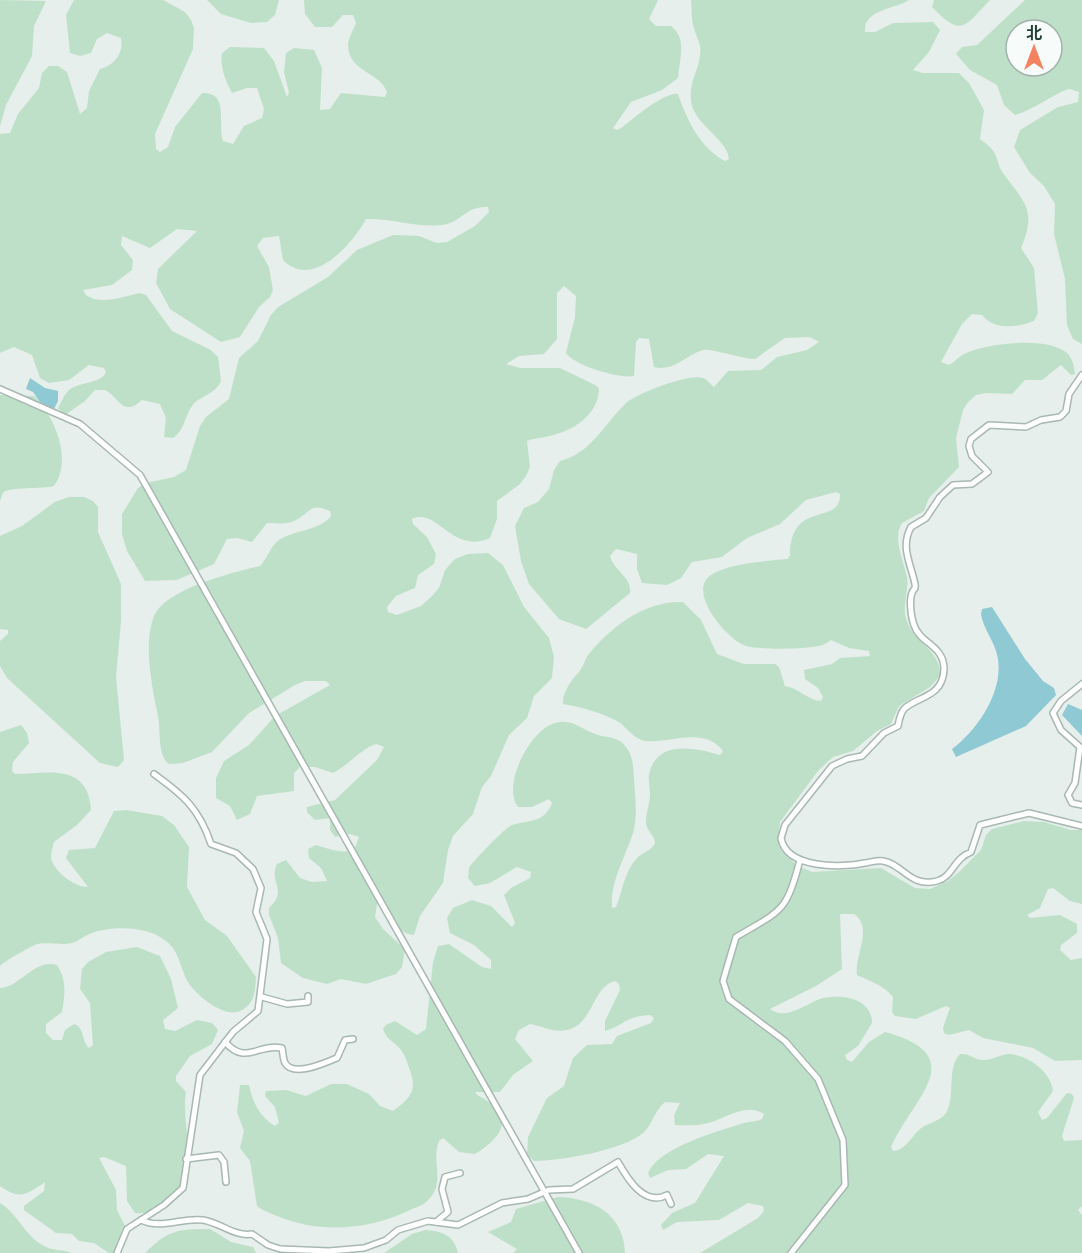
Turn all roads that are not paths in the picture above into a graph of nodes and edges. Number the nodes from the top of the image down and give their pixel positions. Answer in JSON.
{"nodes":[{"id":1,"x":1082,"y":375,"type":"edge"},
{"id":2,"x":0,"y":389,"type":"edge"},
{"id":3,"x":1082,"y":684,"type":"edge"},
{"id":4,"x":154,"y":774,"type":"dead end"},
{"id":5,"x":1082,"y":805,"type":"edge"},
{"id":6,"x":1082,"y":826,"type":"edge"},
{"id":7,"x":800,"y":860,"type":"junction"},
{"id":8,"x":308,"y":996,"type":"dead end"},
{"id":9,"x":262,"y":997,"type":"junction"},
{"id":10,"x":352,"y":1040,"type":"dead end"},
{"id":11,"x":225,"y":1042,"type":"junction"},
{"id":12,"x":186,"y":1159,"type":"junction"},
{"id":13,"x":460,"y":1173,"type":"dead end"},
{"id":14,"x":226,"y":1182,"type":"dead end"},
{"id":15,"x":544,"y":1192,"type":"junction"},
{"id":16,"x":671,"y":1204,"type":"dead end"},
{"id":17,"x":141,"y":1220,"type":"junction"},
{"id":18,"x":436,"y":1222,"type":"junction"},
{"id":19,"x":117,"y":1253,"type":"edge"},
{"id":20,"x":579,"y":1253,"type":"edge"},
{"id":21,"x":791,"y":1253,"type":"edge"}],
"edges":[{"from":1,"to":7,"type":"street"},
{"from":2,"to":15,"type":"street"},
{"from":3,"to":5,"type":"street"},
{"from":4,"to":9,"type":"street"},
{"from":6,"to":7,"type":"street"},
{"from":7,"to":21,"type":"street"},
{"from":8,"to":9,"type":"street"},
{"from":9,"to":11,"type":"street"},
{"from":10,"to":11,"type":"street"},
{"from":11,"to":12,"type":"street"},
{"from":12,"to":14,"type":"street"},
{"from":12,"to":17,"type":"street"},
{"from":13,"to":18,"type":"street"},
{"from":15,"to":16,"type":"street"},
{"from":15,"to":18,"type":"street"},
{"from":15,"to":20,"type":"street"},
{"from":17,"to":18,"type":"street"},
{"from":17,"to":19,"type":"street"}]}
